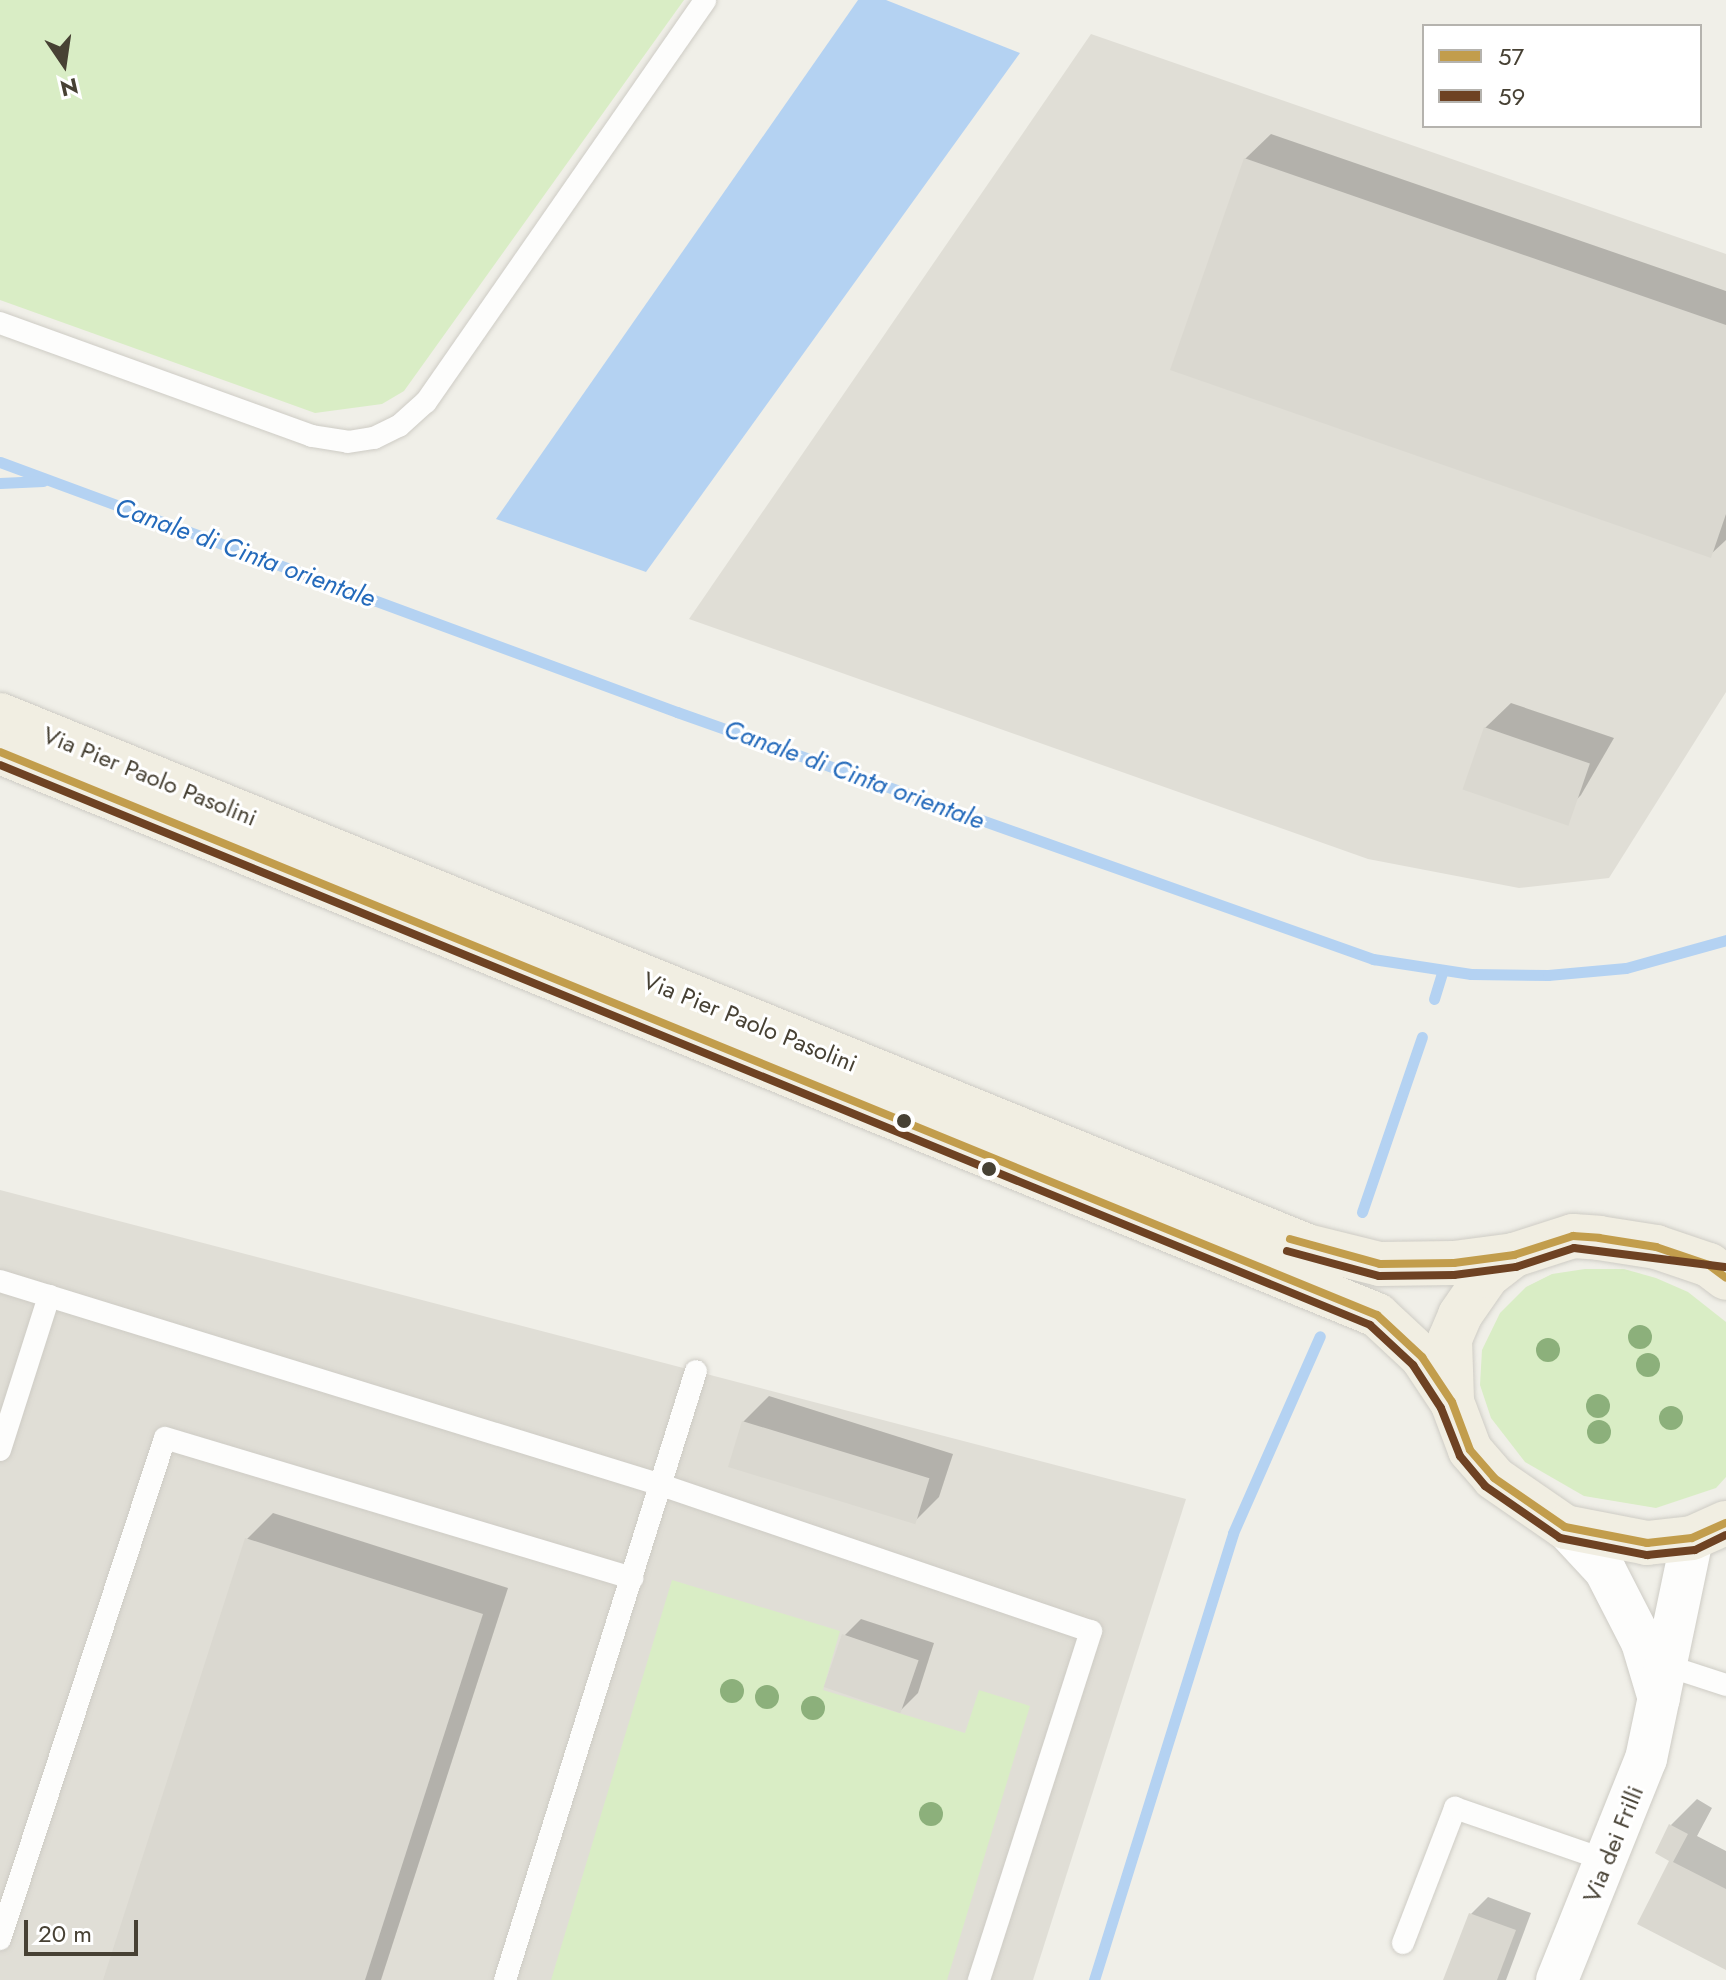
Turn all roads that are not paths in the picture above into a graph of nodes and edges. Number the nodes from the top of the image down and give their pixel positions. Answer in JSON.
{"nodes":[{"id":1,"x":705,"y":0,"type":"edge"},
{"id":2,"x":0,"y":323,"type":"edge"},
{"id":3,"x":0,"y":715,"type":"edge"},
{"id":4,"x":0,"y":752,"type":"edge"},
{"id":5,"x":1656,"y":1247,"type":"junction"},
{"id":6,"x":1514,"y":1255,"type":"junction"},
{"id":7,"x":1726,"y":1255,"type":"edge"},
{"id":8,"x":1726,"y":1278,"type":"edge"},
{"id":9,"x":0,"y":1281,"type":"edge"},
{"id":10,"x":49,"y":1296,"type":"junction"},
{"id":11,"x":696,"y":1371,"type":"dead end"},
{"id":12,"x":1452,"y":1402,"type":"junction"},
{"id":13,"x":0,"y":1450,"type":"edge"},
{"id":14,"x":661,"y":1485,"type":"junction"},
{"id":15,"x":1565,"y":1527,"type":"junction"},
{"id":16,"x":1717,"y":1527,"type":"edge"},
{"id":17,"x":632,"y":1578,"type":"junction"},
{"id":18,"x":1664,"y":1685,"type":"junction"},
{"id":19,"x":1726,"y":1685,"type":"edge"},
{"id":20,"x":1608,"y":1861,"type":"junction"},
{"id":21,"x":0,"y":1939,"type":"edge"},
{"id":22,"x":1403,"y":1943,"type":"dead end"},
{"id":23,"x":1559,"y":1976,"type":"edge"},
{"id":24,"x":505,"y":1980,"type":"edge"},
{"id":25,"x":979,"y":1980,"type":"edge"}],
"edges":[{"from":1,"to":2,"type":"lane"},
{"from":3,"to":6,"type":"main road","name":"Via Pier Paolo Pasolini"},
{"from":4,"to":12,"type":"main road","name":"Via Pier Paolo Pasolini"},
{"from":5,"to":6,"type":"main road","name":"Via Pier Paolo Pasolini"},
{"from":5,"to":7,"type":"street"},
{"from":5,"to":8,"type":"main road","name":"Via Pier Paolo Pasolini"},
{"from":6,"to":12,"type":"main road","name":"Via Pier Paolo Pasolini"},
{"from":9,"to":10,"type":"lane"},
{"from":10,"to":13,"type":"lane"},
{"from":10,"to":14,"type":"lane"},
{"from":11,"to":14,"type":"lane"},
{"from":12,"to":15,"type":"main road","name":"Via Pier Paolo Pasolini"},
{"from":14,"to":17,"type":"lane"},
{"from":14,"to":25,"type":"lane"},
{"from":15,"to":16,"type":"main road","name":"Via Pier Paolo Pasolini"},
{"from":15,"to":18,"type":"street"},
{"from":16,"to":18,"type":"street","name":"Via dei Frilli"},
{"from":17,"to":21,"type":"lane"},
{"from":17,"to":24,"type":"lane"},
{"from":18,"to":19,"type":"lane"},
{"from":18,"to":20,"type":"street","name":"Via dei Frilli"},
{"from":20,"to":22,"type":"lane"},
{"from":20,"to":23,"type":"street","name":"Via dei Frilli"}]}
